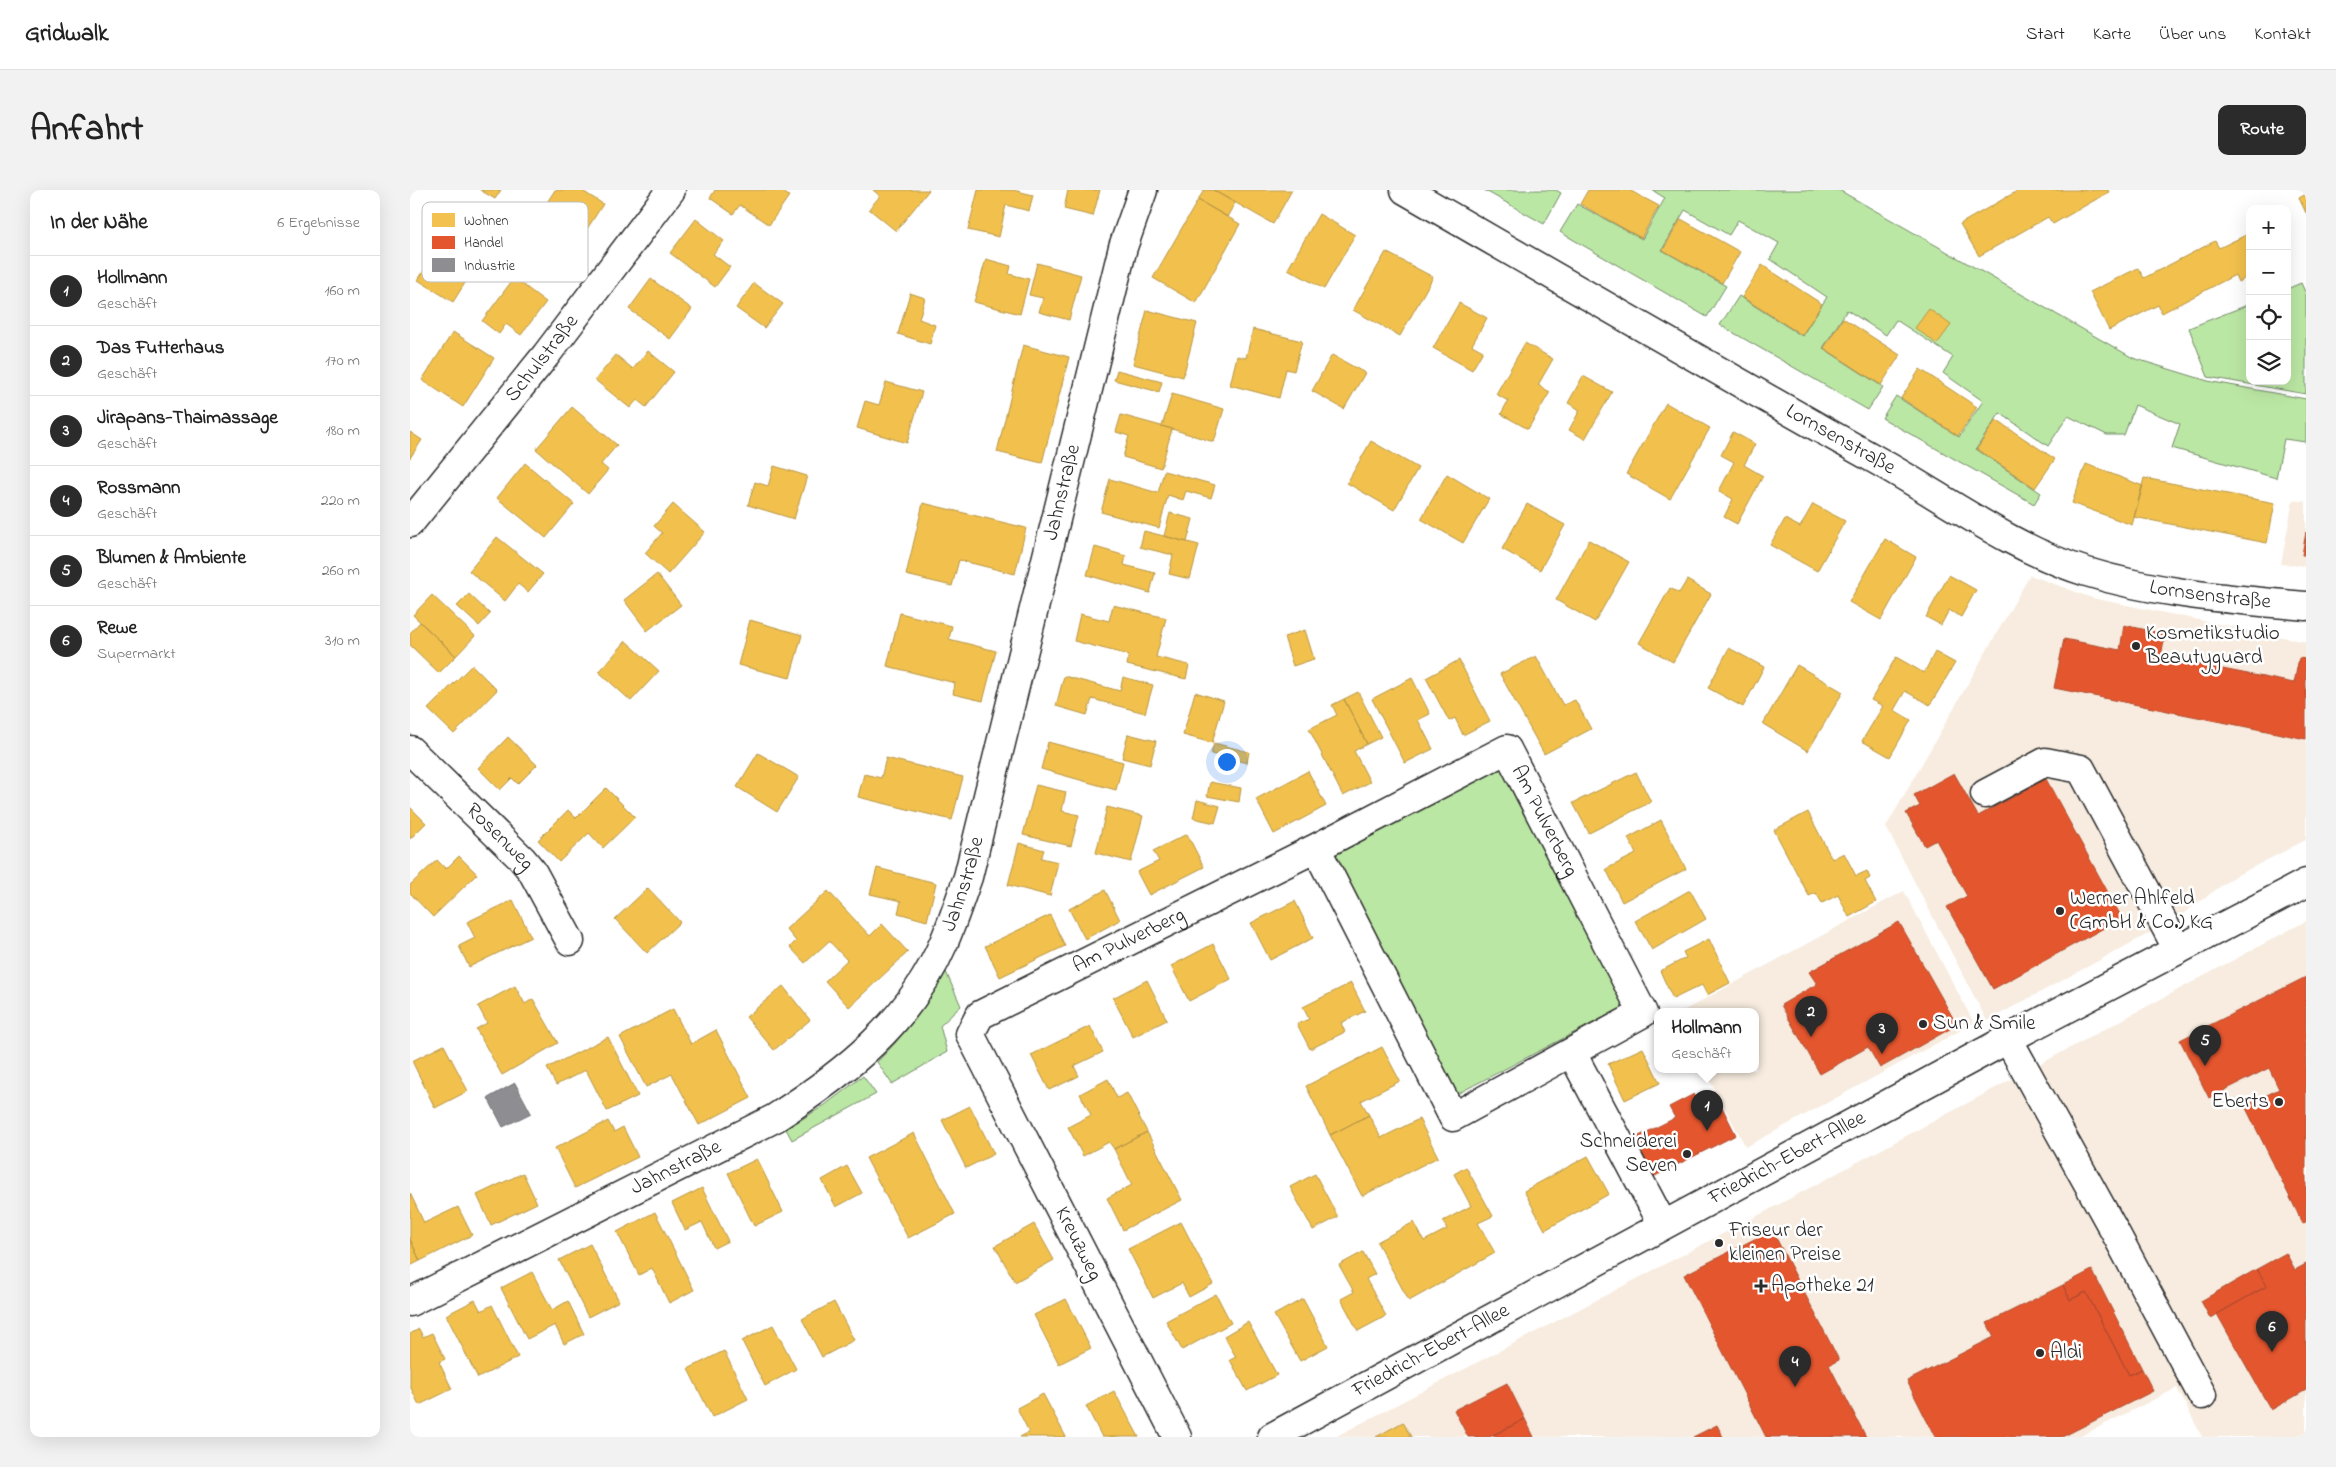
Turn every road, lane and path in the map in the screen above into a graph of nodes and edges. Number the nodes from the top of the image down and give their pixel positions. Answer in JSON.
{"nodes":[{"id":1,"x":1143,"y":190,"type":"edge"},
{"id":2,"x":1405,"y":190,"type":"edge"},
{"id":3,"x":669,"y":191,"type":"edge"},
{"id":4,"x":410,"y":523,"type":"edge"},
{"id":5,"x":2306,"y":606,"type":"edge"},
{"id":6,"x":410,"y":750,"type":"edge"},
{"id":7,"x":1985,"y":794,"type":"dead end"},
{"id":8,"x":1316,"y":848,"type":"junction"},
{"id":9,"x":2306,"y":883,"type":"edge"},
{"id":10,"x":570,"y":941,"type":"dead end"},
{"id":11,"x":2178,"y":950,"type":"junction"},
{"id":12,"x":2008,"y":1039,"type":"junction"},
{"id":13,"x":979,"y":1052,"type":"joint"},
{"id":14,"x":1572,"y":1053,"type":"junction"},
{"id":15,"x":1663,"y":1225,"type":"junction"},
{"id":16,"x":410,"y":1302,"type":"edge"},
{"id":17,"x":2202,"y":1395,"type":"dead end"},
{"id":18,"x":1177,"y":1437,"type":"edge"},
{"id":19,"x":1272,"y":1437,"type":"edge"}],
"edges":[{"from":1,"to":16,"type":"street","name":"Jahnstraße"},
{"from":2,"to":5,"type":"street","name":"Lornsenstraße"},
{"from":3,"to":4,"type":"street","name":"Schulstraße"},
{"from":6,"to":10,"type":"street","name":"Rosenweg"},
{"from":7,"to":11,"type":"street"},
{"from":8,"to":13,"type":"street","name":"Am Pulverberg"},
{"from":8,"to":14,"type":"street","name":"Am Pulverberg"},
{"from":8,"to":14,"type":"street","name":"Am Pulverberg"},
{"from":9,"to":11,"type":"street","name":"Friedrich-Ebert-Allee"},
{"from":11,"to":12,"type":"street","name":"Friedrich-Ebert-Allee"},
{"from":12,"to":15,"type":"street","name":"Friedrich-Ebert-Allee"},
{"from":12,"to":17,"type":"street"},
{"from":13,"to":18,"type":"street","name":"Kreuzweg"},
{"from":14,"to":15,"type":"street"},
{"from":15,"to":19,"type":"street","name":"Friedrich-Ebert-Allee"}]}
